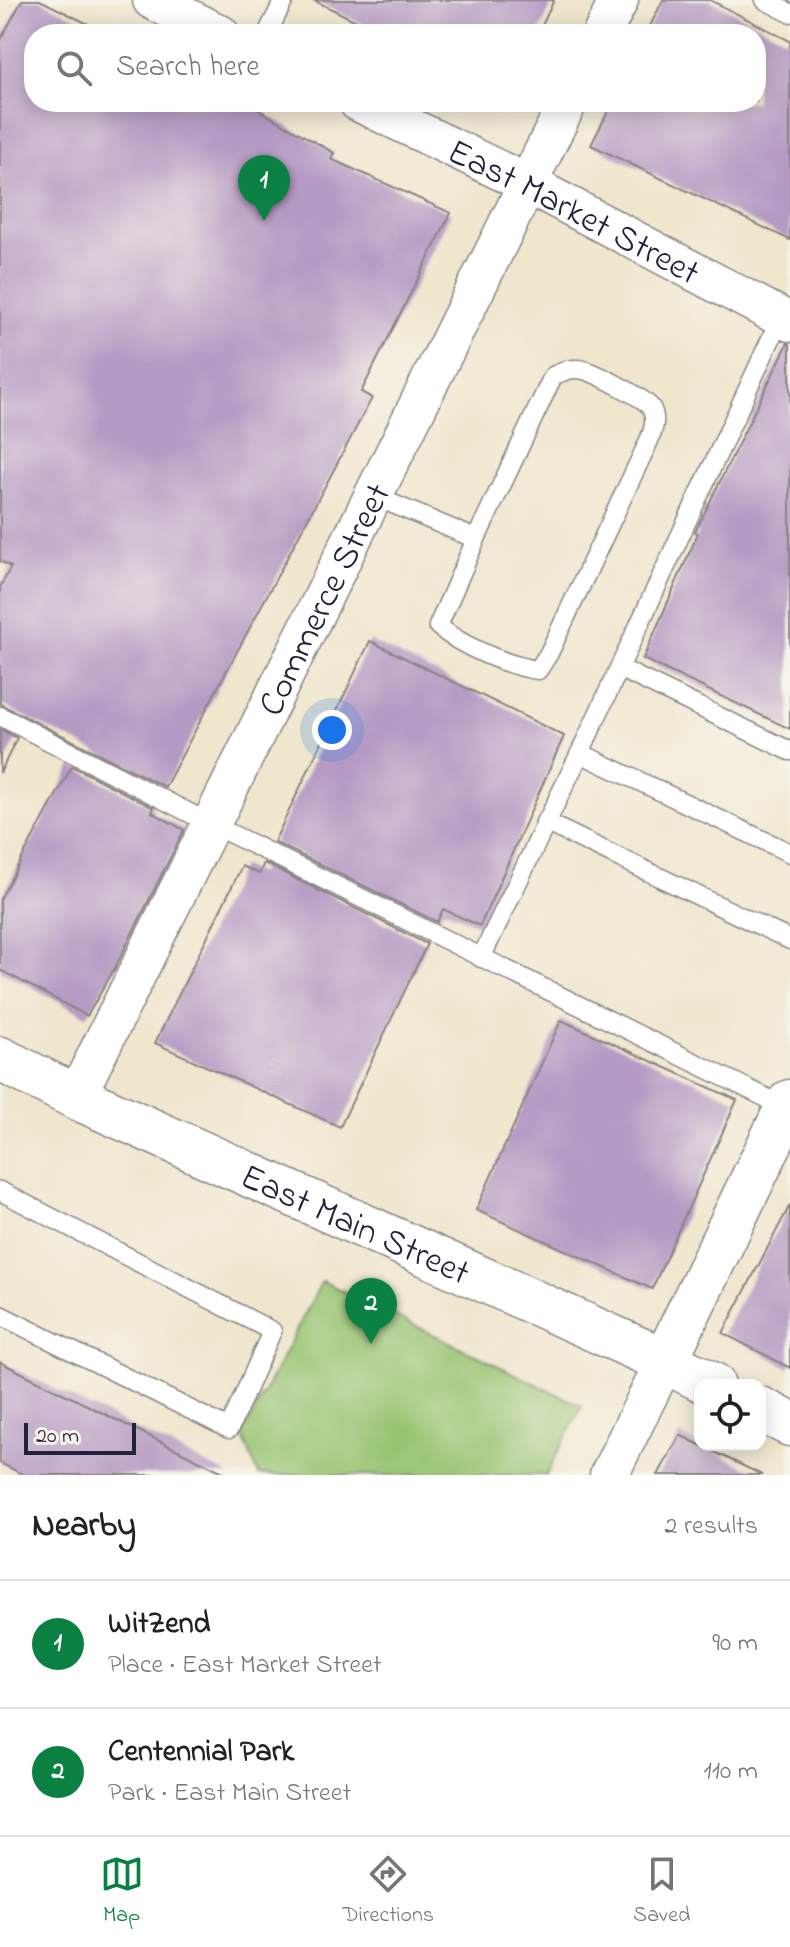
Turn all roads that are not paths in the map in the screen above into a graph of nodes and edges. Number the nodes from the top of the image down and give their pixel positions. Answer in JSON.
{"nodes":[{"id":1,"x":152,"y":0,"type":"edge"},
{"id":2,"x":284,"y":0,"type":"edge"},
{"id":3,"x":619,"y":0,"type":"edge"},
{"id":4,"x":765,"y":0,"type":"edge"},
{"id":5,"x":790,"y":13,"type":"edge"},
{"id":6,"x":200,"y":24,"type":"edge"},
{"id":7,"x":272,"y":24,"type":"edge"},
{"id":8,"x":607,"y":24,"type":"edge"},
{"id":9,"x":379,"y":112,"type":"edge"},
{"id":10,"x":563,"y":112,"type":"edge"},
{"id":11,"x":528,"y":184,"type":"junction"},
{"id":12,"x":785,"y":319,"type":"edge"},
{"id":13,"x":374,"y":496,"type":"junction"},
{"id":14,"x":476,"y":539,"type":"junction"},
{"id":15,"x":619,"y":668,"type":"junction"},
{"id":16,"x":0,"y":716,"type":"edge"},
{"id":17,"x":790,"y":751,"type":"edge"},
{"id":18,"x":580,"y":753,"type":"junction"},
{"id":19,"x":545,"y":822,"type":"junction"},
{"id":20,"x":211,"y":824,"type":"junction"},
{"id":21,"x":790,"y":853,"type":"edge"},
{"id":22,"x":790,"y":940,"type":"edge"},
{"id":23,"x":481,"y":958,"type":"junction"},
{"id":24,"x":0,"y":1059,"type":"edge"},
{"id":25,"x":76,"y":1097,"type":"junction"},
{"id":26,"x":789,"y":1106,"type":"edge"},
{"id":27,"x":0,"y":1191,"type":"edge"},
{"id":28,"x":0,"y":1315,"type":"edge"},
{"id":29,"x":665,"y":1361,"type":"junction"},
{"id":30,"x":701,"y":1379,"type":"edge"},
{"id":31,"x":766,"y":1412,"type":"edge"},
{"id":32,"x":790,"y":1424,"type":"edge"},
{"id":33,"x":609,"y":1475,"type":"edge"}],
"edges":[{"from":1,"to":6,"type":"street"},
{"from":2,"to":7,"type":"lane"},
{"from":3,"to":8,"type":"street"},
{"from":4,"to":5,"type":"lane"},
{"from":9,"to":11,"type":"street","name":"East Market Street"},
{"from":10,"to":11,"type":"street","name":"Commerce Street"},
{"from":11,"to":12,"type":"street","name":"East Market Street"},
{"from":11,"to":13,"type":"street","name":"Commerce Street"},
{"from":12,"to":15,"type":"lane"},
{"from":13,"to":14,"type":"lane"},
{"from":13,"to":20,"type":"street","name":"Commerce Street"},
{"from":14,"to":14,"type":"lane"},
{"from":15,"to":17,"type":"lane"},
{"from":15,"to":18,"type":"lane"},
{"from":16,"to":20,"type":"lane"},
{"from":18,"to":19,"type":"lane"},
{"from":18,"to":21,"type":"lane"},
{"from":19,"to":22,"type":"lane"},
{"from":19,"to":23,"type":"lane"},
{"from":20,"to":23,"type":"lane"},
{"from":20,"to":25,"type":"street","name":"Commerce Street"},
{"from":23,"to":26,"type":"lane"},
{"from":24,"to":25,"type":"main road","name":"East Main Street"},
{"from":25,"to":29,"type":"main road","name":"East Main Street"},
{"from":26,"to":29,"type":"main road"},
{"from":27,"to":28,"type":"lane"},
{"from":29,"to":30,"type":"main road","name":"East Main Street"},
{"from":29,"to":33,"type":"street"},
{"from":31,"to":32,"type":"main road"}]}
